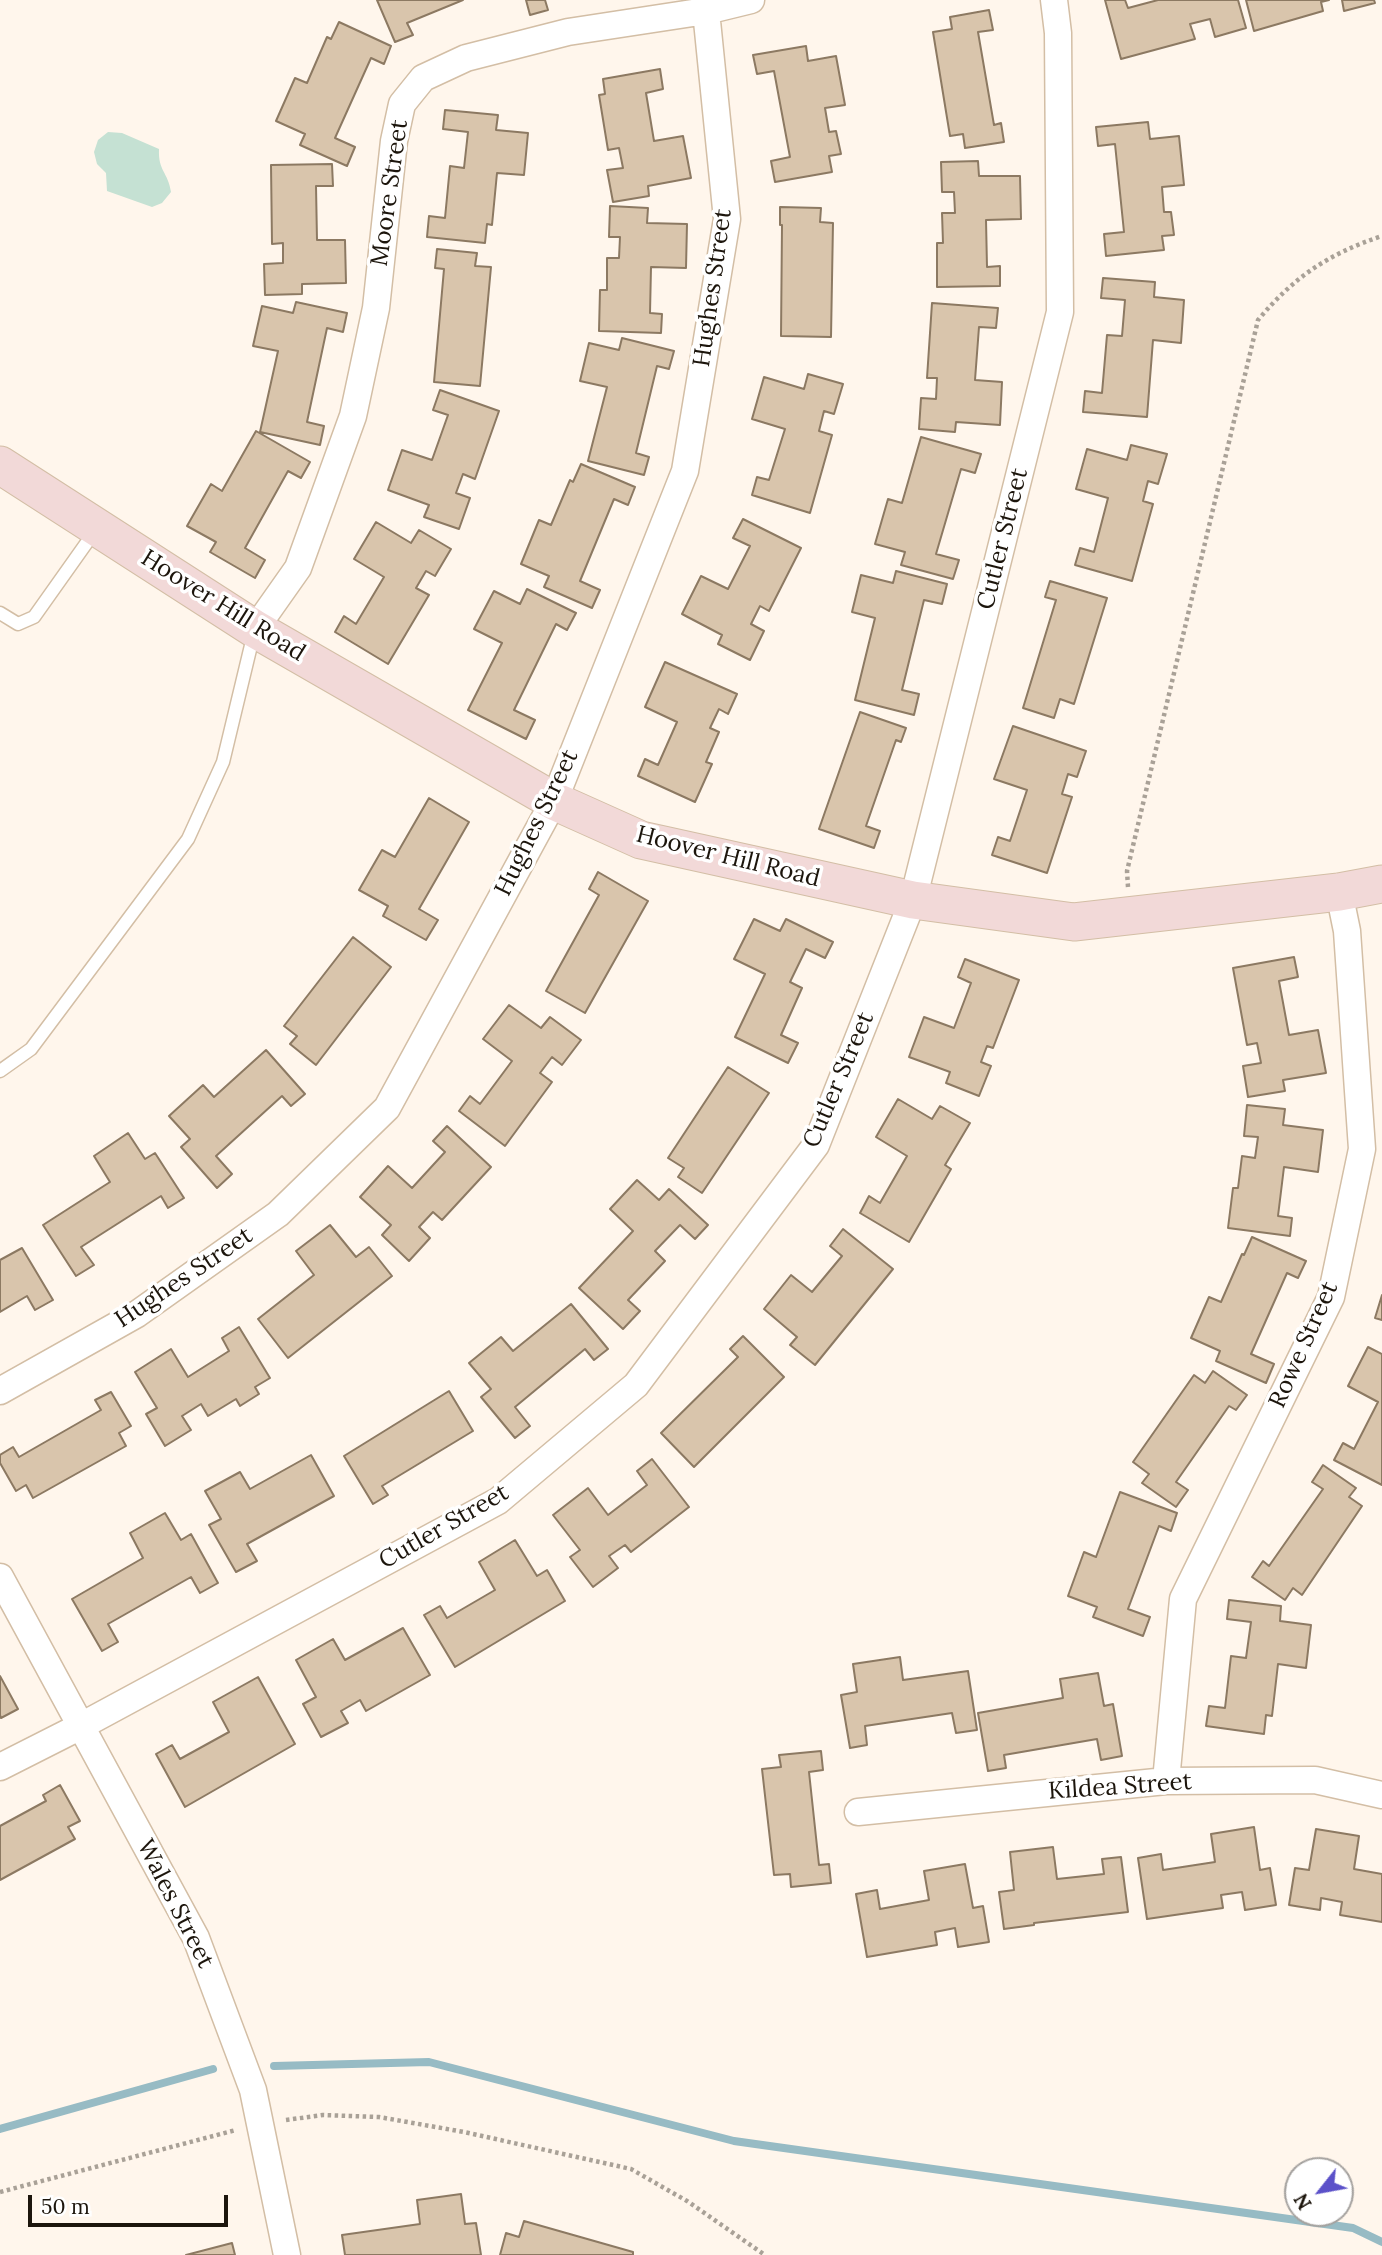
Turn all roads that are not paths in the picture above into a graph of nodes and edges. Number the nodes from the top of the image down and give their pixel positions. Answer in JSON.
{"nodes":[{"id":1,"x":751,"y":0,"type":"edge"},
{"id":2,"x":1054,"y":0,"type":"edge"},
{"id":3,"x":706,"y":10,"type":"junction"},
{"id":4,"x":0,"y":465,"type":"edge"},
{"id":5,"x":98,"y":527,"type":"junction"},
{"id":6,"x":0,"y":613,"type":"edge"},
{"id":7,"x":256,"y":629,"type":"junction"},
{"id":8,"x":554,"y":801,"type":"junction"},
{"id":9,"x":1382,"y":884,"type":"edge"},
{"id":10,"x":1339,"y":892,"type":"junction"},
{"id":11,"x":913,"y":900,"type":"junction"},
{"id":12,"x":0,"y":1071,"type":"edge"},
{"id":13,"x":0,"y":1391,"type":"edge"},
{"id":14,"x":0,"y":1577,"type":"edge"},
{"id":15,"x":81,"y":1726,"type":"junction"},
{"id":16,"x":0,"y":1767,"type":"edge"},
{"id":17,"x":1166,"y":1781,"type":"junction"},
{"id":18,"x":1382,"y":1795,"type":"edge"},
{"id":19,"x":858,"y":1812,"type":"dead end"},
{"id":20,"x":287,"y":2255,"type":"edge"}],
"edges":[{"from":1,"to":3,"type":"street","name":"Moore Street"},
{"from":2,"to":11,"type":"street","name":"Cutler Street"},
{"from":3,"to":7,"type":"street","name":"Moore Street"},
{"from":3,"to":8,"type":"street","name":"Hughes Street"},
{"from":4,"to":5,"type":"street","name":"Hoover Hill Road"},
{"from":5,"to":6,"type":"lane"},
{"from":5,"to":7,"type":"street","name":"Hoover Hill Road"},
{"from":7,"to":8,"type":"street","name":"Hoover Hill Road"},
{"from":7,"to":12,"type":"lane"},
{"from":8,"to":11,"type":"street","name":"Hoover Hill Road"},
{"from":8,"to":13,"type":"street","name":"Hughes Street"},
{"from":9,"to":10,"type":"street","name":"Hoover Hill Road"},
{"from":10,"to":11,"type":"street","name":"Hoover Hill Road"},
{"from":10,"to":17,"type":"street","name":"Rowe Street"},
{"from":11,"to":15,"type":"street","name":"Cutler Street"},
{"from":14,"to":15,"type":"street","name":"Wales Street"},
{"from":15,"to":16,"type":"street","name":"Cutler Street"},
{"from":15,"to":20,"type":"street","name":"Wales Street"},
{"from":17,"to":18,"type":"street","name":"Kildea Street"},
{"from":17,"to":19,"type":"street","name":"Kildea Street"}]}
